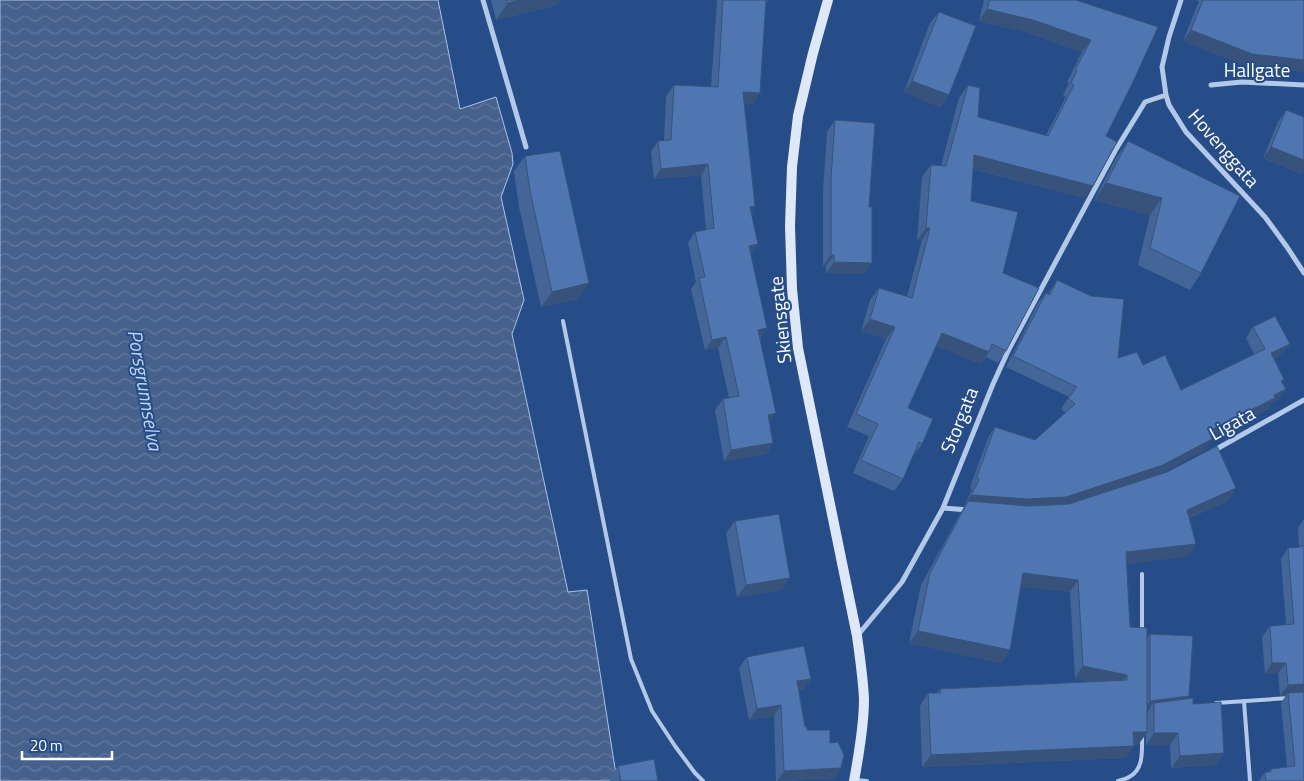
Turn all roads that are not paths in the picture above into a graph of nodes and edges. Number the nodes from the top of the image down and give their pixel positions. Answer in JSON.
{"nodes":[{"id":1,"x":483,"y":0,"type":"edge"},
{"id":2,"x":828,"y":0,"type":"edge"},
{"id":3,"x":1181,"y":0,"type":"edge"},
{"id":4,"x":1210,"y":85,"type":"dead end"},
{"id":5,"x":1304,"y":86,"type":"edge"},
{"id":6,"x":1166,"y":95,"type":"junction"},
{"id":7,"x":526,"y":147,"type":"dead end"},
{"id":8,"x":1304,"y":273,"type":"edge"},
{"id":9,"x":563,"y":322,"type":"dead end"},
{"id":10,"x":1304,"y":400,"type":"edge"},
{"id":11,"x":1208,"y":453,"type":"edge"},
{"id":12,"x":942,"y":508,"type":"junction"},
{"id":13,"x":972,"y":510,"type":"edge"},
{"id":14,"x":1142,"y":574,"type":"dead end"},
{"id":15,"x":1142,"y":632,"type":"edge"},
{"id":16,"x":857,"y":636,"type":"junction"},
{"id":17,"x":1294,"y":698,"type":"edge"},
{"id":18,"x":1244,"y":701,"type":"junction"},
{"id":19,"x":1215,"y":703,"type":"edge"},
{"id":20,"x":1142,"y":729,"type":"edge"},
{"id":21,"x":854,"y":780,"type":"edge"},
{"id":22,"x":703,"y":781,"type":"edge"},
{"id":23,"x":867,"y":781,"type":"edge"},
{"id":24,"x":1118,"y":781,"type":"edge"},
{"id":25,"x":1250,"y":781,"type":"edge"}],
"edges":[{"from":1,"to":7,"type":"street"},
{"from":2,"to":16,"type":"street","name":"Skiensgate"},
{"from":3,"to":6,"type":"street","name":"Hovenggata"},
{"from":4,"to":5,"type":"street","name":"Hallgate"},
{"from":6,"to":8,"type":"street","name":"Hovenggata"},
{"from":6,"to":12,"type":"street","name":"Storgata"},
{"from":9,"to":22,"type":"lane"},
{"from":10,"to":11,"type":"street","name":"Ligata"},
{"from":12,"to":13,"type":"street"},
{"from":12,"to":16,"type":"street","name":"Storgata"},
{"from":14,"to":15,"type":"lane"},
{"from":16,"to":21,"type":"street"},
{"from":17,"to":18,"type":"lane"},
{"from":18,"to":19,"type":"lane"},
{"from":18,"to":25,"type":"lane"},
{"from":20,"to":24,"type":"lane"},
{"from":21,"to":23,"type":"lane"}]}
